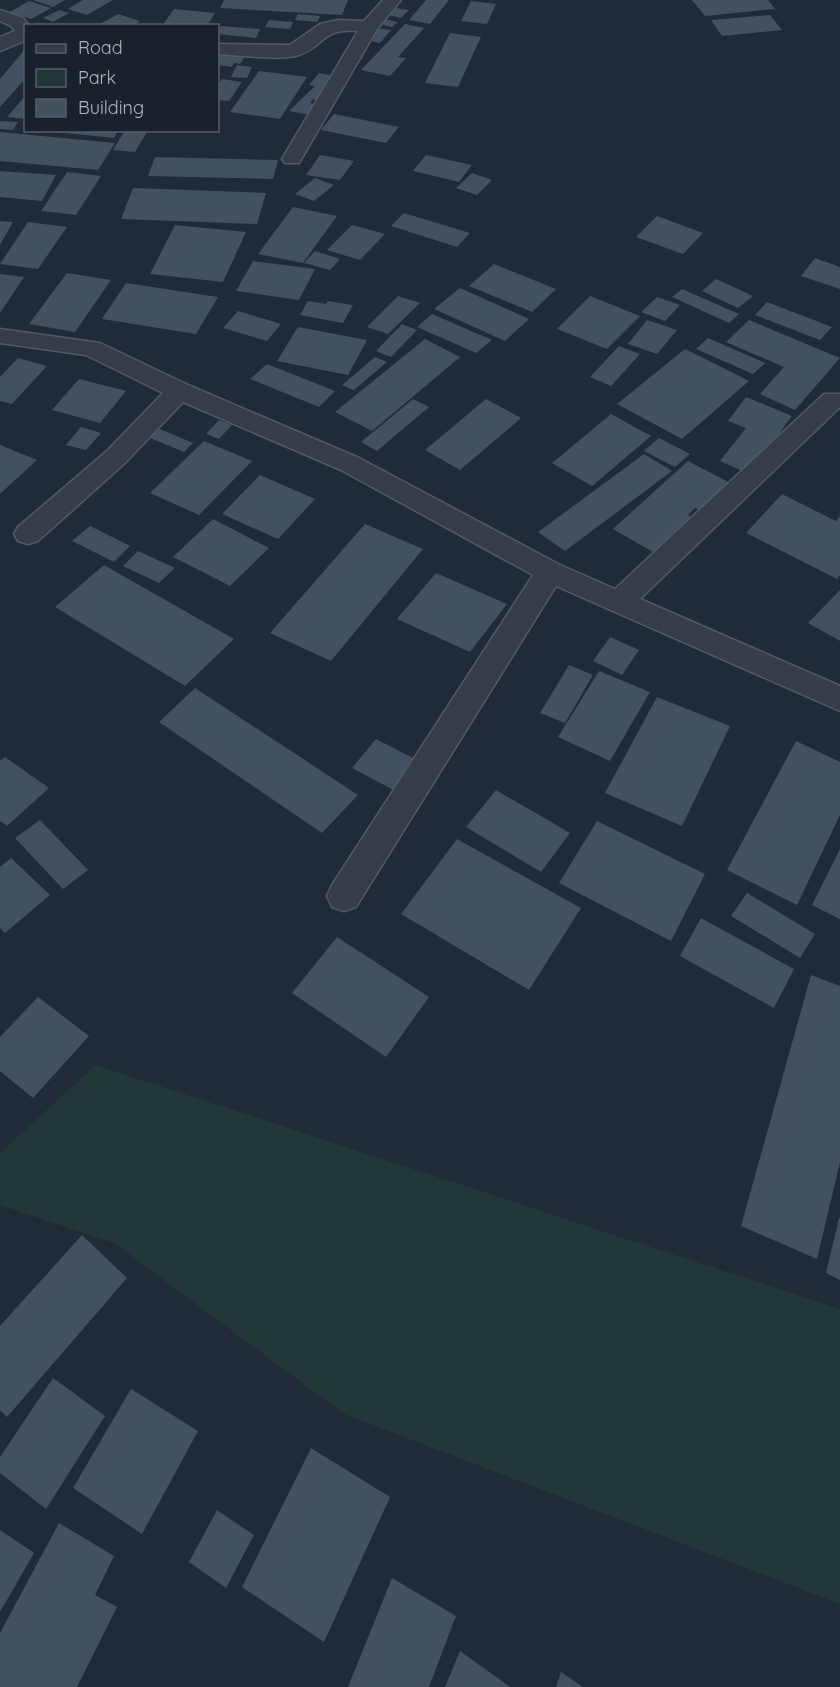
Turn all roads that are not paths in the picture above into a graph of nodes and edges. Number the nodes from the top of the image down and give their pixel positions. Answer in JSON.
{"nodes":[{"id":1,"x":392,"y":0,"type":"edge"},
{"id":2,"x":0,"y":15,"type":"edge"},
{"id":3,"x":369,"y":27,"type":"junction"},
{"id":4,"x":24,"y":31,"type":"edge"},
{"id":5,"x":24,"y":35,"type":"edge"},
{"id":6,"x":0,"y":46,"type":"edge"},
{"id":7,"x":219,"y":49,"type":"edge"},
{"id":8,"x":292,"y":159,"type":"dead end"},
{"id":9,"x":0,"y":336,"type":"edge"},
{"id":10,"x":179,"y":391,"type":"junction"},
{"id":11,"x":833,"y":400,"type":"dead end"},
{"id":12,"x":27,"y":534,"type":"dead end"},
{"id":13,"x":550,"y":572,"type":"junction"},
{"id":14,"x":619,"y":602,"type":"junction"},
{"id":15,"x":840,"y":699,"type":"edge"},
{"id":16,"x":344,"y":896,"type":"dead end"}],
"edges":[{"from":1,"to":3,"type":"street"},
{"from":2,"to":4,"type":"street"},
{"from":3,"to":7,"type":"street"},
{"from":3,"to":8,"type":"street"},
{"from":5,"to":6,"type":"street"},
{"from":9,"to":10,"type":"street"},
{"from":10,"to":12,"type":"street"},
{"from":10,"to":13,"type":"street"},
{"from":11,"to":14,"type":"street"},
{"from":13,"to":14,"type":"street"},
{"from":13,"to":16,"type":"street"},
{"from":14,"to":15,"type":"street"}]}
